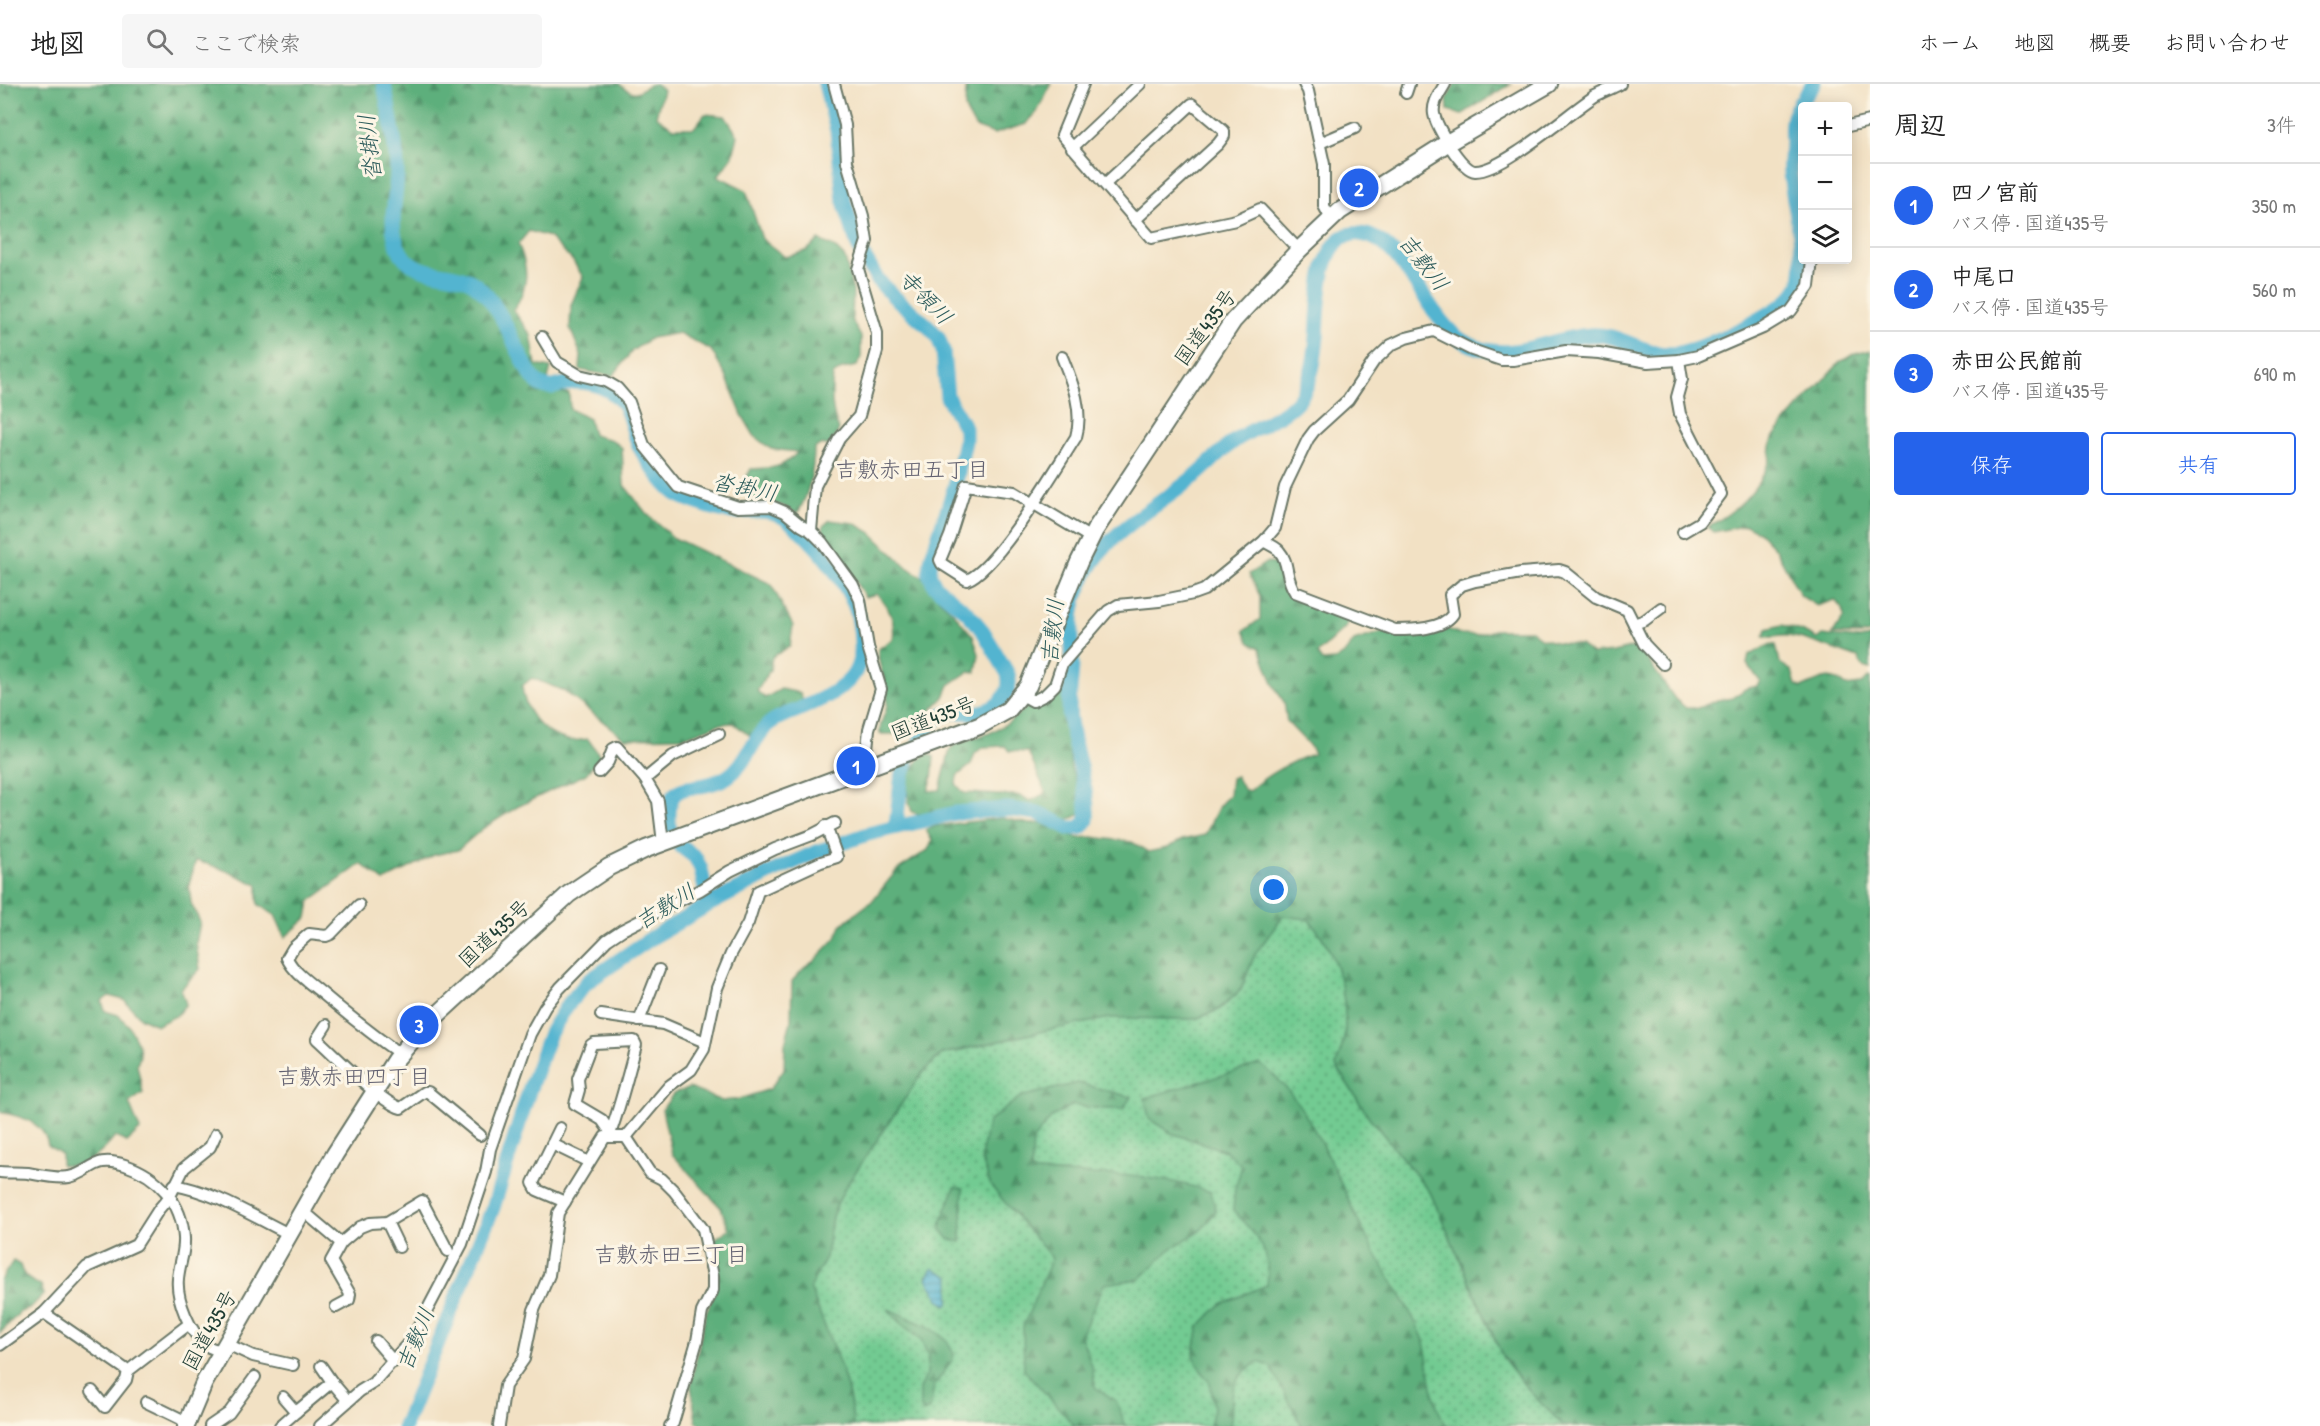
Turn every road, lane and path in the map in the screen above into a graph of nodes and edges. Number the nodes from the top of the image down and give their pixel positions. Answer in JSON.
{"nodes":[{"id":1,"x":834,"y":84,"type":"edge"},
{"id":2,"x":1083,"y":84,"type":"edge"},
{"id":3,"x":1140,"y":84,"type":"edge"},
{"id":4,"x":1304,"y":84,"type":"edge"},
{"id":5,"x":1445,"y":84,"type":"edge"},
{"id":6,"x":1549,"y":84,"type":"edge"},
{"id":7,"x":1620,"y":84,"type":"edge"},
{"id":8,"x":1870,"y":121,"type":"edge"},
{"id":9,"x":1852,"y":125,"type":"edge"},
{"id":10,"x":1355,"y":128,"type":"dead end"},
{"id":11,"x":1449,"y":142,"type":"junction"},
{"id":12,"x":1320,"y":143,"type":"junction"},
{"id":13,"x":1072,"y":148,"type":"junction"},
{"id":14,"x":1105,"y":184,"type":"junction"},
{"id":15,"x":1331,"y":219,"type":"junction"},
{"id":16,"x":1135,"y":220,"type":"junction"},
{"id":17,"x":1299,"y":250,"type":"junction"},
{"id":18,"x":1812,"y":264,"type":"edge"},
{"id":19,"x":542,"y":337,"type":"dead end"},
{"id":20,"x":1062,"y":357,"type":"dead end"},
{"id":21,"x":1679,"y":360,"type":"junction"},
{"id":22,"x":1034,"y":503,"type":"junction"},
{"id":23,"x":811,"y":531,"type":"junction"},
{"id":24,"x":1683,"y":532,"type":"dead end"},
{"id":25,"x":1091,"y":538,"type":"junction"},
{"id":26,"x":1264,"y":541,"type":"junction"},
{"id":27,"x":1661,"y":608,"type":"dead end"},
{"id":28,"x":1634,"y":624,"type":"junction"},
{"id":29,"x":1663,"y":664,"type":"dead end"},
{"id":30,"x":1022,"y":695,"type":"junction"},
{"id":31,"x":719,"y":734,"type":"dead end"},
{"id":32,"x":865,"y":768,"type":"junction"},
{"id":33,"x":599,"y":772,"type":"dead end"},
{"id":34,"x":645,"y":779,"type":"junction"},
{"id":35,"x":663,"y":843,"type":"junction"},
{"id":36,"x":359,"y":905,"type":"dead end"},
{"id":37,"x":659,"y":970,"type":"dead end"},
{"id":38,"x":601,"y":1014,"type":"dead end"},
{"id":39,"x":639,"y":1021,"type":"junction"},
{"id":40,"x":326,"y":1026,"type":"dead end"},
{"id":41,"x":705,"y":1042,"type":"junction"},
{"id":42,"x":400,"y":1054,"type":"junction"},
{"id":43,"x":374,"y":1091,"type":"junction"},
{"id":44,"x":560,"y":1128,"type":"dead end"},
{"id":45,"x":216,"y":1134,"type":"dead end"},
{"id":46,"x":480,"y":1135,"type":"dead end"},
{"id":47,"x":610,"y":1135,"type":"junction"},
{"id":48,"x":626,"y":1137,"type":"junction"},
{"id":49,"x":552,"y":1144,"type":"junction"},
{"id":50,"x":589,"y":1162,"type":"junction"},
{"id":51,"x":0,"y":1172,"type":"edge"},
{"id":52,"x":174,"y":1185,"type":"junction"},
{"id":53,"x":170,"y":1196,"type":"junction"},
{"id":54,"x":565,"y":1202,"type":"junction"},
{"id":55,"x":302,"y":1210,"type":"junction"},
{"id":56,"x":387,"y":1222,"type":"junction"},
{"id":57,"x":289,"y":1234,"type":"junction"},
{"id":58,"x":341,"y":1243,"type":"junction"},
{"id":59,"x":443,"y":1246,"type":"dead end"},
{"id":60,"x":399,"y":1247,"type":"dead end"},
{"id":61,"x":336,"y":1307,"type":"dead end"},
{"id":62,"x":44,"y":1313,"type":"junction"},
{"id":63,"x":189,"y":1324,"type":"junction"},
{"id":64,"x":376,"y":1341,"type":"dead end"},
{"id":65,"x":0,"y":1345,"type":"edge"},
{"id":66,"x":225,"y":1347,"type":"junction"},
{"id":67,"x":394,"y":1362,"type":"junction"},
{"id":68,"x":293,"y":1365,"type":"dead end"},
{"id":69,"x":321,"y":1366,"type":"dead end"},
{"id":70,"x":128,"y":1371,"type":"junction"},
{"id":71,"x":255,"y":1377,"type":"dead end"},
{"id":72,"x":332,"y":1382,"type":"junction"},
{"id":73,"x":92,"y":1391,"type":"dead end"},
{"id":74,"x":284,"y":1397,"type":"dead end"},
{"id":75,"x":348,"y":1401,"type":"junction"},
{"id":76,"x":147,"y":1402,"type":"dead end"},
{"id":77,"x":296,"y":1413,"type":"junction"},
{"id":78,"x":187,"y":1425,"type":"edge"},
{"id":79,"x":210,"y":1426,"type":"edge"},
{"id":80,"x":280,"y":1426,"type":"edge"},
{"id":81,"x":320,"y":1426,"type":"edge"},
{"id":82,"x":499,"y":1426,"type":"edge"},
{"id":83,"x":670,"y":1426,"type":"edge"}],
"edges":[{"from":1,"to":23,"type":"street"},
{"from":2,"to":13,"type":"street"},
{"from":3,"to":13,"type":"street"},
{"from":4,"to":12,"type":"street"},
{"from":5,"to":11,"type":"street"},
{"from":6,"to":11,"type":"highway","name":"国道435号"},
{"from":7,"to":11,"type":"street"},
{"from":8,"to":9,"type":"street"},
{"from":10,"to":12,"type":"street"},
{"from":11,"to":15,"type":"highway","name":"国道435号"},
{"from":12,"to":15,"type":"street"},
{"from":13,"to":14,"type":"street"},
{"from":14,"to":16,"type":"street"},
{"from":14,"to":16,"type":"street"},
{"from":15,"to":17,"type":"highway","name":"国道435号"},
{"from":16,"to":17,"type":"street"},
{"from":17,"to":25,"type":"highway","name":"国道435号"},
{"from":18,"to":21,"type":"street"},
{"from":19,"to":23,"type":"street"},
{"from":20,"to":22,"type":"street"},
{"from":21,"to":24,"type":"street"},
{"from":21,"to":26,"type":"street"},
{"from":22,"to":22,"type":"street"},
{"from":22,"to":25,"type":"street"},
{"from":23,"to":32,"type":"street"},
{"from":25,"to":30,"type":"highway","name":"国道435号"},
{"from":26,"to":28,"type":"street"},
{"from":26,"to":30,"type":"street"},
{"from":27,"to":28,"type":"street"},
{"from":28,"to":29,"type":"street"},
{"from":30,"to":32,"type":"highway","name":"国道435号"},
{"from":31,"to":34,"type":"street"},
{"from":32,"to":35,"type":"highway","name":"国道435号"},
{"from":33,"to":34,"type":"street"},
{"from":34,"to":35,"type":"street"},
{"from":35,"to":42,"type":"highway","name":"国道435号"},
{"from":36,"to":42,"type":"street"},
{"from":37,"to":39,"type":"street"},
{"from":38,"to":39,"type":"street"},
{"from":39,"to":41,"type":"street"},
{"from":40,"to":43,"type":"street"},
{"from":41,"to":48,"type":"street"},
{"from":41,"to":67,"type":"street"},
{"from":42,"to":43,"type":"highway","name":"国道435号"},
{"from":43,"to":46,"type":"street"},
{"from":43,"to":55,"type":"highway","name":"国道435号"},
{"from":44,"to":49,"type":"street"},
{"from":45,"to":52,"type":"street"},
{"from":47,"to":47,"type":"street"},
{"from":47,"to":48,"type":"street"},
{"from":47,"to":50,"type":"street"},
{"from":48,"to":83,"type":"street"},
{"from":49,"to":50,"type":"street"},
{"from":49,"to":54,"type":"street"},
{"from":50,"to":54,"type":"street"},
{"from":51,"to":53,"type":"street"},
{"from":52,"to":53,"type":"street"},
{"from":52,"to":57,"type":"street"},
{"from":53,"to":62,"type":"street"},
{"from":53,"to":63,"type":"street"},
{"from":54,"to":82,"type":"street"},
{"from":55,"to":57,"type":"highway","name":"国道435号"},
{"from":55,"to":58,"type":"street"},
{"from":56,"to":58,"type":"street"},
{"from":56,"to":59,"type":"street"},
{"from":56,"to":60,"type":"street"},
{"from":57,"to":66,"type":"highway","name":"国道435号"},
{"from":58,"to":61,"type":"street"},
{"from":62,"to":65,"type":"street"},
{"from":62,"to":70,"type":"street"},
{"from":63,"to":66,"type":"street"},
{"from":63,"to":70,"type":"street"},
{"from":64,"to":67,"type":"street"},
{"from":66,"to":68,"type":"street"},
{"from":66,"to":78,"type":"highway","name":"国道435号"},
{"from":67,"to":75,"type":"street"},
{"from":69,"to":72,"type":"street"},
{"from":70,"to":73,"type":"street"},
{"from":71,"to":79,"type":"street"},
{"from":72,"to":75,"type":"street"},
{"from":72,"to":77,"type":"street"},
{"from":74,"to":77,"type":"street"},
{"from":75,"to":81,"type":"street"},
{"from":76,"to":78,"type":"street"},
{"from":77,"to":80,"type":"street"}]}
